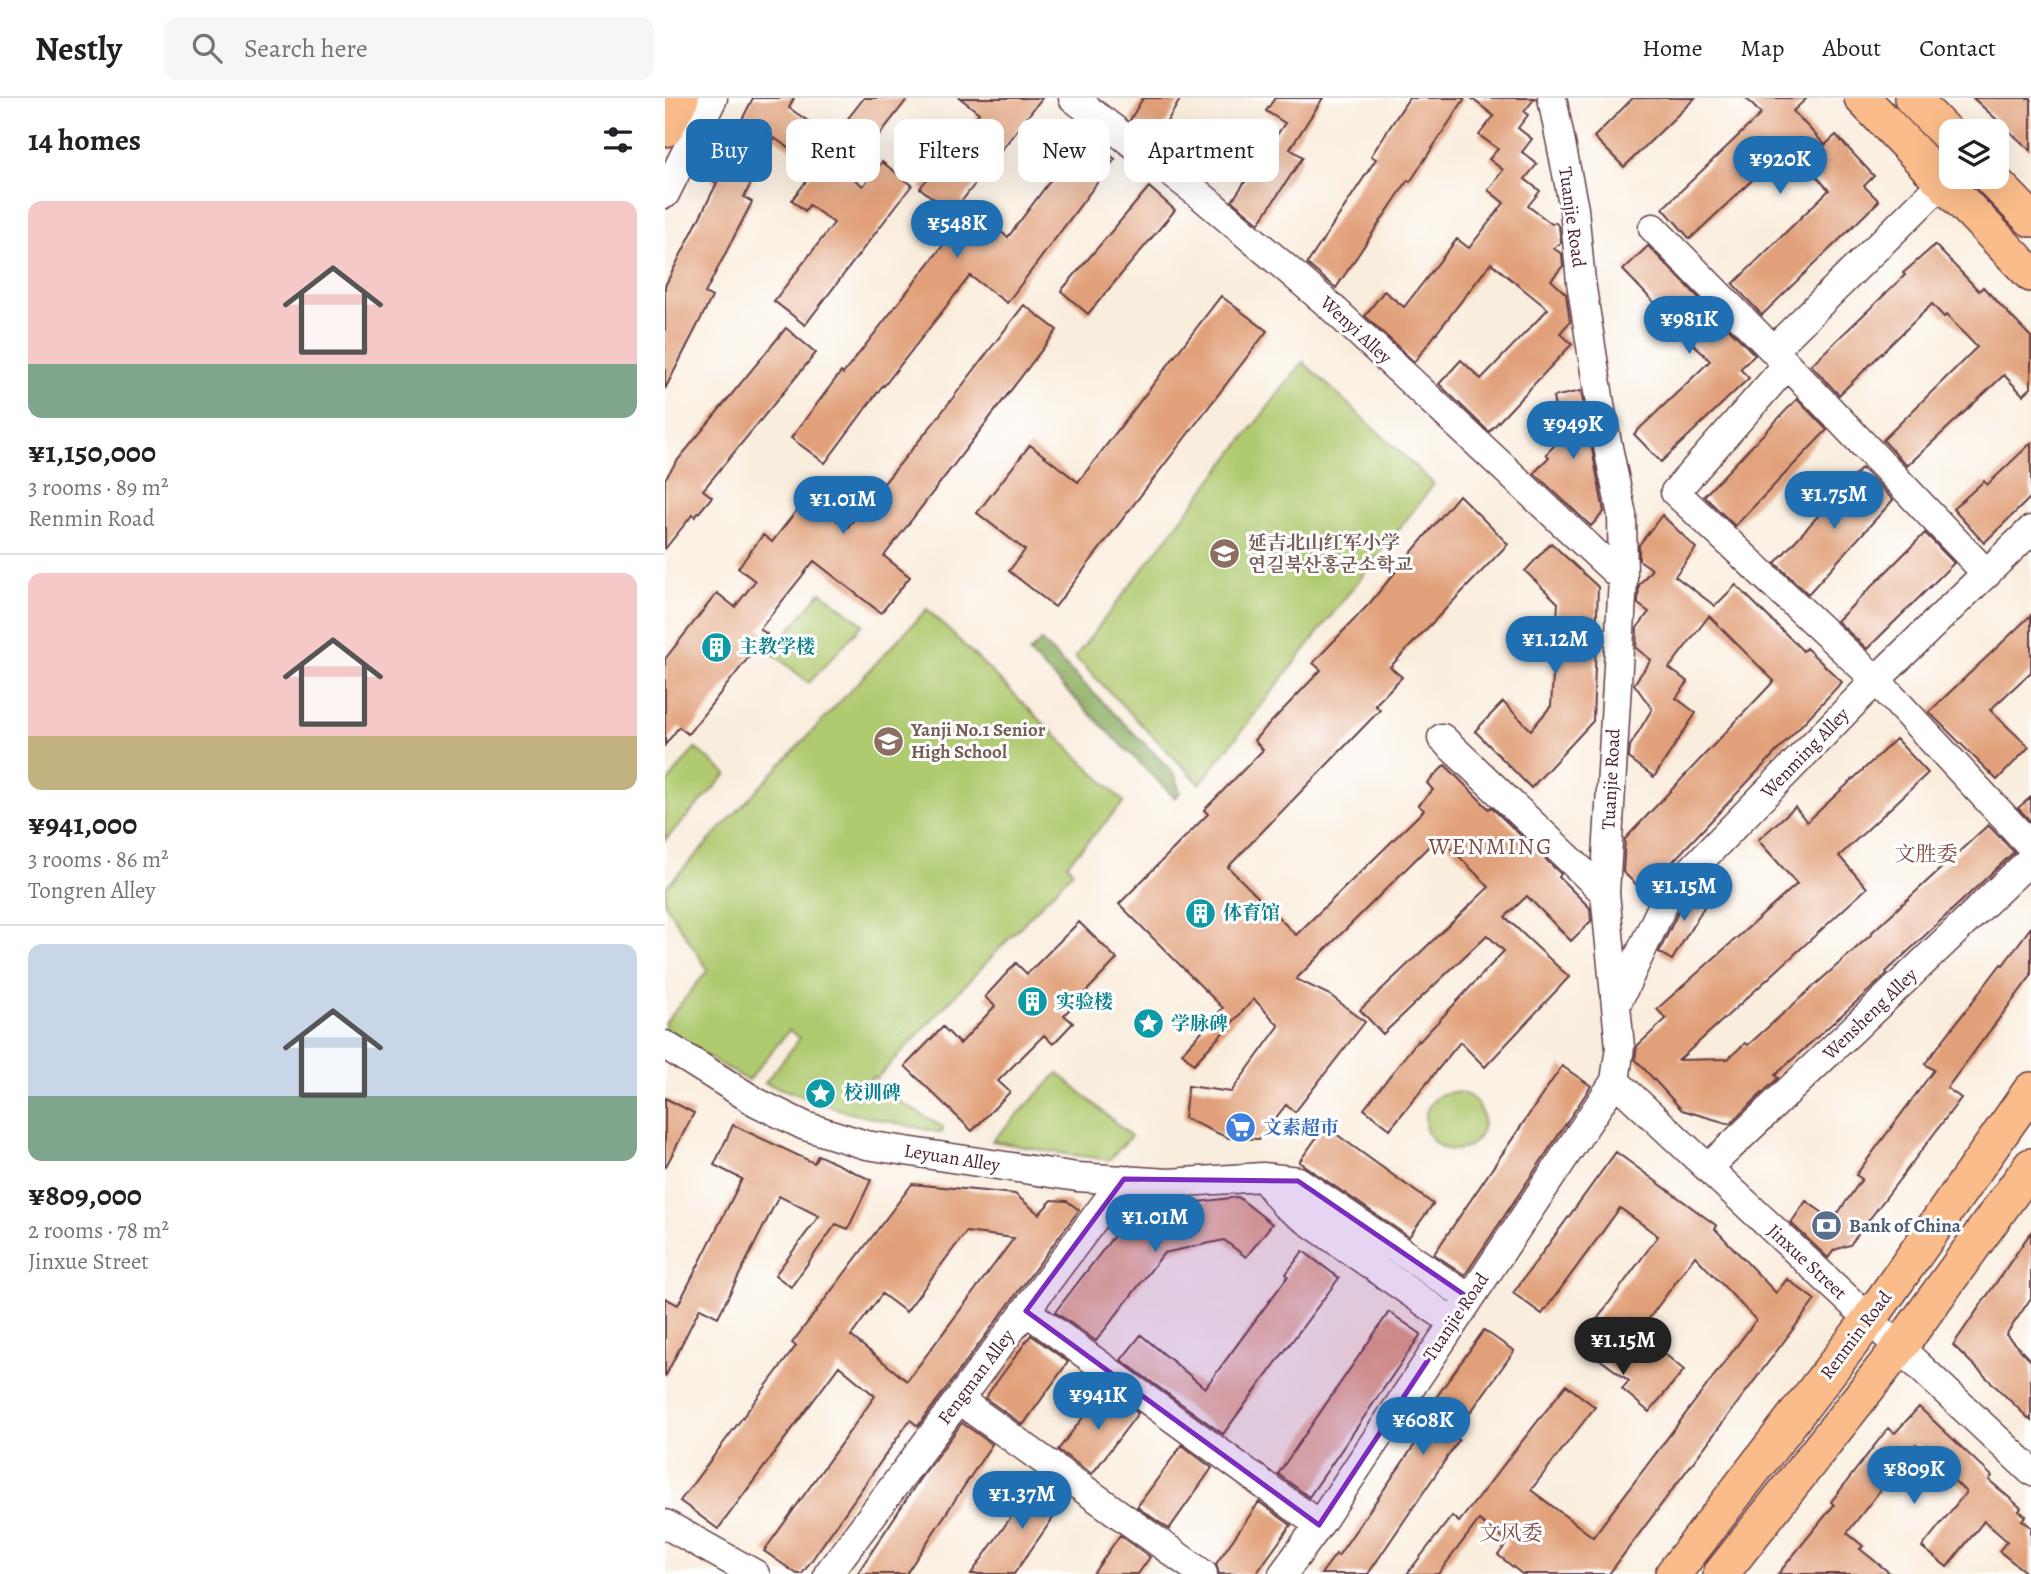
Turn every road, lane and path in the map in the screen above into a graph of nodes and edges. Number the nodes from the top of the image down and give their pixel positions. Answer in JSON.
{"nodes":[{"id":1,"x":681,"y":98,"type":"edge"},
{"id":2,"x":713,"y":98,"type":"edge"},
{"id":3,"x":1073,"y":98,"type":"edge"},
{"id":4,"x":1552,"y":98,"type":"edge"},
{"id":5,"x":1862,"y":98,"type":"edge"},
{"id":6,"x":1912,"y":98,"type":"edge"},
{"id":7,"x":1939,"y":126,"type":"edge"},
{"id":8,"x":665,"y":129,"type":"edge"},
{"id":9,"x":1939,"y":178,"type":"edge"},
{"id":10,"x":1939,"y":186,"type":"edge"},
{"id":11,"x":1950,"y":189,"type":"edge"},
{"id":12,"x":2002,"y":189,"type":"edge"},
{"id":13,"x":665,"y":194,"type":"edge"},
{"id":14,"x":2031,"y":219,"type":"edge"},
{"id":15,"x":1653,"y":228,"type":"dead end"},
{"id":16,"x":2031,"y":274,"type":"edge"},
{"id":17,"x":1780,"y":357,"type":"junction"},
{"id":18,"x":2031,"y":530,"type":"edge"},
{"id":19,"x":1987,"y":574,"type":"junction"},
{"id":20,"x":1623,"y":579,"type":"junction"},
{"id":21,"x":1876,"y":680,"type":"junction"},
{"id":22,"x":1442,"y":738,"type":"dead end"},
{"id":23,"x":2031,"y":846,"type":"edge"},
{"id":24,"x":2031,"y":859,"type":"edge"},
{"id":25,"x":1605,"y":893,"type":"junction"},
{"id":26,"x":1616,"y":1003,"type":"junction"},
{"id":27,"x":665,"y":1045,"type":"edge"},
{"id":28,"x":1615,"y":1081,"type":"junction"},
{"id":29,"x":2031,"y":1090,"type":"edge"},
{"id":30,"x":2031,"y":1166,"type":"edge"},
{"id":31,"x":1708,"y":1168,"type":"junction"},
{"id":32,"x":1263,"y":1177,"type":"junction"},
{"id":33,"x":1123,"y":1179,"type":"junction"},
{"id":34,"x":1469,"y":1298,"type":"junction"},
{"id":35,"x":1025,"y":1311,"type":"junction"},
{"id":36,"x":1869,"y":1320,"type":"junction"},
{"id":37,"x":1453,"y":1322,"type":"junction"},
{"id":38,"x":1899,"y":1348,"type":"junction"},
{"id":39,"x":959,"y":1400,"type":"junction"},
{"id":40,"x":2031,"y":1471,"type":"edge"},
{"id":41,"x":665,"y":1524,"type":"edge"},
{"id":42,"x":1319,"y":1525,"type":"junction"},
{"id":43,"x":755,"y":1574,"type":"edge"},
{"id":44,"x":828,"y":1574,"type":"edge"},
{"id":45,"x":1203,"y":1574,"type":"edge"},
{"id":46,"x":1283,"y":1574,"type":"edge"},
{"id":47,"x":1673,"y":1574,"type":"edge"},
{"id":48,"x":1721,"y":1574,"type":"edge"}],
"edges":[{"from":1,"to":8,"type":"main road"},
{"from":2,"to":13,"type":"street"},
{"from":3,"to":20,"type":"street","name":"Wenyi Alley"},
{"from":4,"to":20,"type":"street","name":"Tuanjie Road"},
{"from":5,"to":9,"type":"main road"},
{"from":6,"to":7,"type":"main road"},
{"from":10,"to":17,"type":"street"},
{"from":11,"to":16,"type":"main road"},
{"from":12,"to":14,"type":"main road"},
{"from":15,"to":17,"type":"street"},
{"from":17,"to":19,"type":"street"},
{"from":17,"to":21,"type":"street"},
{"from":18,"to":19,"type":"street","name":"Wenming Alley"},
{"from":19,"to":21,"type":"street","name":"Wenming Alley"},
{"from":20,"to":25,"type":"street","name":"Tuanjie Road"},
{"from":21,"to":23,"type":"street"},
{"from":21,"to":26,"type":"street","name":"Wenming Alley"},
{"from":22,"to":25,"type":"street"},
{"from":24,"to":31,"type":"street","name":"Wensheng Alley"},
{"from":25,"to":26,"type":"street","name":"Tuanjie Road"},
{"from":26,"to":28,"type":"street","name":"Tuanjie Road"},
{"from":27,"to":33,"type":"street","name":"Leyuan Alley"},
{"from":28,"to":31,"type":"street","name":"Jinxue Street"},
{"from":28,"to":34,"type":"street","name":"Tuanjie Road"},
{"from":29,"to":36,"type":"main road","name":"Renmin Road"},
{"from":30,"to":38,"type":"main road"},
{"from":31,"to":36,"type":"street","name":"Jinxue Street"},
{"from":32,"to":33,"type":"street","name":"Leyuan Alley"},
{"from":32,"to":34,"type":"street","name":"Leyuan Alley"},
{"from":32,"to":37,"type":"street"},
{"from":33,"to":35,"type":"street","name":"Fengman Alley"},
{"from":34,"to":37,"type":"street","name":"Tuanjie Road"},
{"from":35,"to":39,"type":"street","name":"Fengman Alley"},
{"from":35,"to":42,"type":"street"},
{"from":36,"to":38,"type":"street","name":"Jinxue Street"},
{"from":36,"to":47,"type":"main road","name":"Renmin Road"},
{"from":37,"to":42,"type":"street","name":"Tuanjie Road"},
{"from":38,"to":40,"type":"street","name":"Jinxue Street"},
{"from":38,"to":48,"type":"main road"},
{"from":39,"to":44,"type":"street","name":"Fengman Alley"},
{"from":39,"to":45,"type":"street"},
{"from":41,"to":43,"type":"street"},
{"from":42,"to":46,"type":"street","name":"Tuanjie Road"}]}
